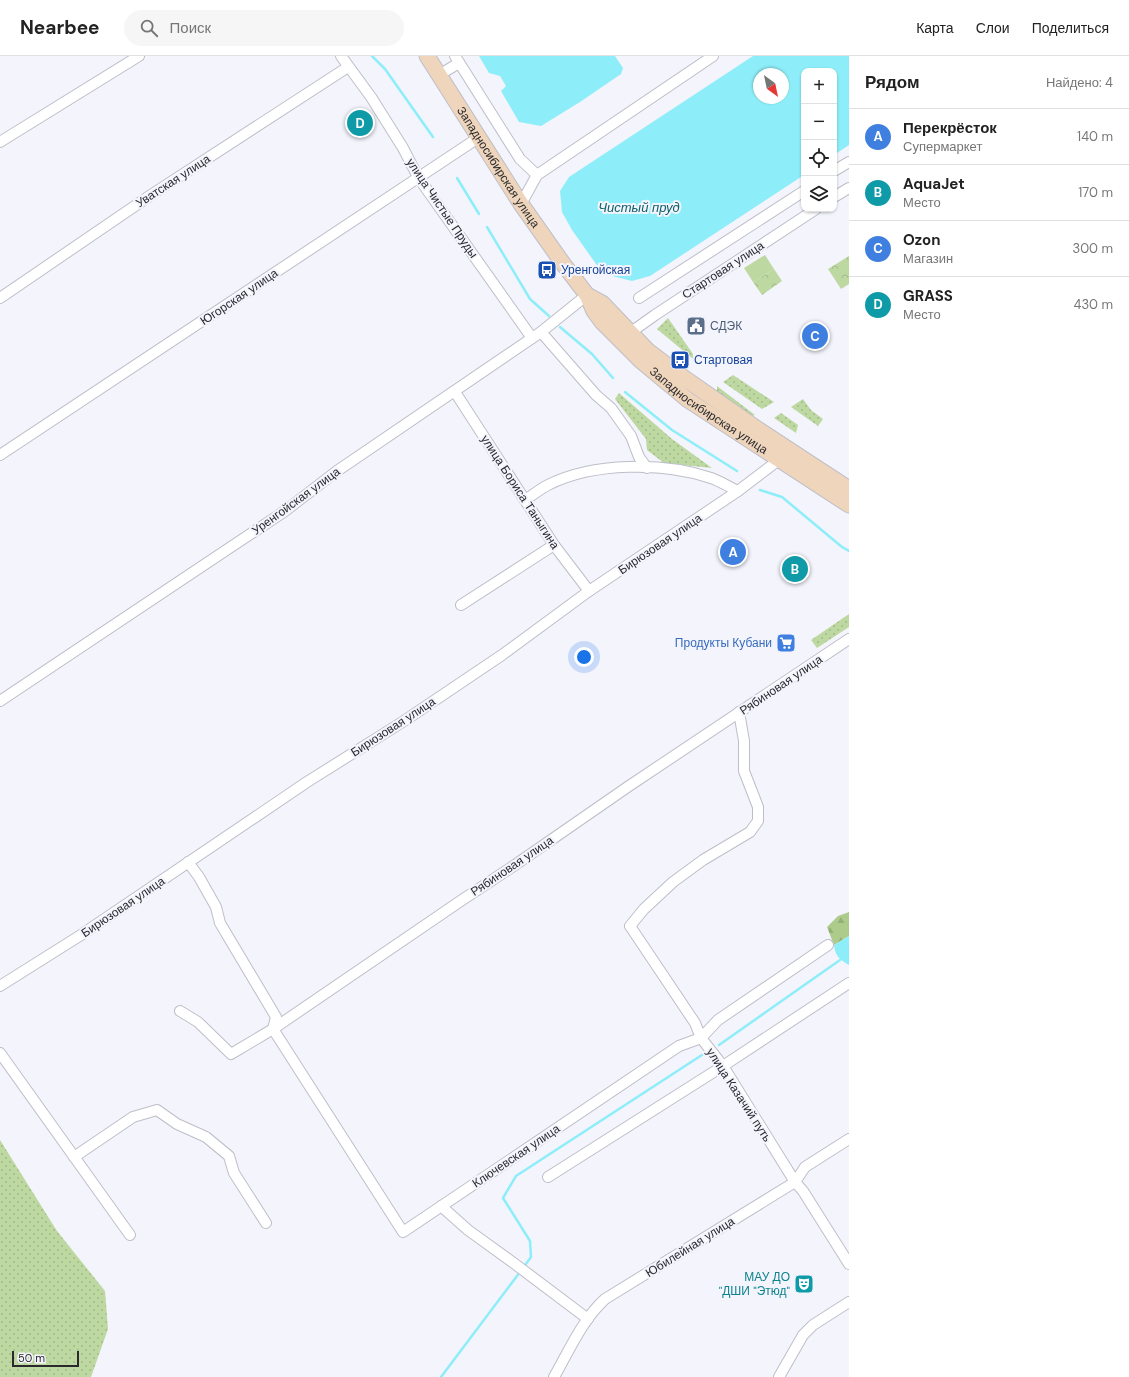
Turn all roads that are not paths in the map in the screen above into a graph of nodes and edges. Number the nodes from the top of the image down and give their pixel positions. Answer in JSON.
{"nodes":[{"id":1,"x":139,"y":56,"type":"edge"},
{"id":2,"x":341,"y":56,"type":"edge"},
{"id":3,"x":427,"y":56,"type":"edge"},
{"id":4,"x":713,"y":56,"type":"edge"},
{"id":5,"x":457,"y":59,"type":"edge"},
{"id":6,"x":348,"y":67,"type":"junction"},
{"id":7,"x":439,"y":75,"type":"junction"},
{"id":8,"x":478,"y":138,"type":"junction"},
{"id":9,"x":0,"y":142,"type":"edge"},
{"id":10,"x":849,"y":162,"type":"edge"},
{"id":11,"x":837,"y":169,"type":"edge"},
{"id":12,"x":537,"y":174,"type":"junction"},
{"id":13,"x":418,"y":177,"type":"junction"},
{"id":14,"x":849,"y":188,"type":"edge"},
{"id":15,"x":801,"y":193,"type":"edge"},
{"id":16,"x":837,"y":196,"type":"edge"},
{"id":17,"x":521,"y":204,"type":"junction"},
{"id":18,"x":811,"y":212,"type":"edge"},
{"id":19,"x":587,"y":295,"type":"junction"},
{"id":20,"x":0,"y":298,"type":"edge"},
{"id":21,"x":639,"y":298,"type":"dead end"},
{"id":22,"x":541,"y":332,"type":"junction"},
{"id":23,"x":625,"y":336,"type":"junction"},
{"id":24,"x":532,"y":338,"type":"junction"},
{"id":25,"x":454,"y":392,"type":"junction"},
{"id":26,"x":0,"y":456,"type":"edge"},
{"id":27,"x":780,"y":459,"type":"junction"},
{"id":28,"x":647,"y":468,"type":"junction"},
{"id":29,"x":849,"y":489,"type":"edge"},
{"id":30,"x":738,"y":491,"type":"junction"},
{"id":31,"x":525,"y":500,"type":"junction"},
{"id":32,"x":849,"y":505,"type":"edge"},
{"id":33,"x":554,"y":544,"type":"junction"},
{"id":34,"x":589,"y":591,"type":"junction"},
{"id":35,"x":461,"y":606,"type":"dead end"},
{"id":36,"x":849,"y":639,"type":"edge"},
{"id":37,"x":0,"y":701,"type":"edge"},
{"id":38,"x":739,"y":712,"type":"junction"},
{"id":39,"x":188,"y":862,"type":"junction"},
{"id":40,"x":828,"y":945,"type":"dead end"},
{"id":41,"x":849,"y":983,"type":"edge"},
{"id":42,"x":0,"y":986,"type":"edge"},
{"id":43,"x":180,"y":1011,"type":"dead end"},
{"id":44,"x":273,"y":1028,"type":"junction"},
{"id":45,"x":701,"y":1038,"type":"junction"},
{"id":46,"x":0,"y":1053,"type":"edge"},
{"id":47,"x":723,"y":1066,"type":"junction"},
{"id":48,"x":849,"y":1139,"type":"edge"},
{"id":49,"x":74,"y":1157,"type":"junction"},
{"id":50,"x":548,"y":1177,"type":"dead end"},
{"id":51,"x":795,"y":1182,"type":"junction"},
{"id":52,"x":441,"y":1206,"type":"junction"},
{"id":53,"x":266,"y":1223,"type":"dead end"},
{"id":54,"x":130,"y":1235,"type":"dead end"},
{"id":55,"x":849,"y":1264,"type":"edge"},
{"id":56,"x":849,"y":1302,"type":"edge"},
{"id":57,"x":588,"y":1319,"type":"junction"},
{"id":58,"x":554,"y":1377,"type":"edge"},
{"id":59,"x":779,"y":1377,"type":"edge"}],
"edges":[{"from":1,"to":9,"type":"street"},
{"from":2,"to":6,"type":"street","name":"улица Чистые Пруды"},
{"from":3,"to":7,"type":"main road","name":"Западносибирская улица"},
{"from":4,"to":12,"type":"street"},
{"from":5,"to":7,"type":"street"},
{"from":5,"to":12,"type":"street"},
{"from":6,"to":13,"type":"street","name":"улица Чистые Пруды"},
{"from":6,"to":20,"type":"street","name":"Уватская улица"},
{"from":7,"to":8,"type":"main road","name":"Западносибирская улица"},
{"from":8,"to":13,"type":"street","name":"Югорская улица"},
{"from":8,"to":17,"type":"main road","name":"Западносибирская улица"},
{"from":10,"to":11,"type":"street"},
{"from":12,"to":17,"type":"street"},
{"from":13,"to":24,"type":"street","name":"улица Чистые Пруды"},
{"from":13,"to":26,"type":"street","name":"Югорская улица"},
{"from":14,"to":16,"type":"street"},
{"from":15,"to":21,"type":"street"},
{"from":17,"to":19,"type":"main road","name":"Западносибирская улица"},
{"from":18,"to":23,"type":"street","name":"Стартовая улица"},
{"from":19,"to":22,"type":"street","name":"Уренгойская улица"},
{"from":19,"to":23,"type":"main road","name":"Западносибирская улица"},
{"from":22,"to":24,"type":"street","name":"Уренгойская улица"},
{"from":22,"to":28,"type":"street"},
{"from":23,"to":27,"type":"main road","name":"Западносибирская улица"},
{"from":23,"to":29,"type":"main road","name":"Западносибирская улица"},
{"from":24,"to":25,"type":"street","name":"Уренгойская улица"},
{"from":25,"to":31,"type":"street","name":"улица Бориса Таныгина"},
{"from":25,"to":37,"type":"street","name":"Уренгойская улица"},
{"from":27,"to":30,"type":"street","name":"Бирюзовая улица"},
{"from":27,"to":32,"type":"main road","name":"Западносибирская улица"},
{"from":28,"to":30,"type":"street"},
{"from":28,"to":31,"type":"street"},
{"from":30,"to":34,"type":"street","name":"Бирюзовая улица"},
{"from":31,"to":33,"type":"street","name":"улица Бориса Таныгина"},
{"from":33,"to":34,"type":"street","name":"улица Бориса Таныгина"},
{"from":33,"to":35,"type":"street"},
{"from":34,"to":39,"type":"street","name":"Бирюзовая улица"},
{"from":36,"to":38,"type":"street","name":"Рябиновая улица"},
{"from":38,"to":44,"type":"street","name":"Рябиновая улица"},
{"from":38,"to":45,"type":"street","name":"улица Казачий путь"},
{"from":39,"to":42,"type":"street","name":"Бирюзовая улица"},
{"from":39,"to":44,"type":"street"},
{"from":40,"to":45,"type":"street","name":"Ключевская улица"},
{"from":41,"to":47,"type":"street"},
{"from":43,"to":44,"type":"street","name":"Рябиновая улица"},
{"from":44,"to":52,"type":"street","name":"Ключевская улица"},
{"from":45,"to":47,"type":"street","name":"улица Казачий путь"},
{"from":45,"to":52,"type":"street","name":"Ключевская улица"},
{"from":46,"to":49,"type":"street"},
{"from":47,"to":50,"type":"street"},
{"from":47,"to":51,"type":"street","name":"улица Казачий путь"},
{"from":48,"to":51,"type":"street","name":"Юбилейная улица"},
{"from":49,"to":53,"type":"street"},
{"from":49,"to":54,"type":"street"},
{"from":51,"to":55,"type":"street","name":"улица Казачий путь"},
{"from":51,"to":57,"type":"street","name":"Юбилейная улица"},
{"from":52,"to":57,"type":"street"},
{"from":56,"to":59,"type":"street"},
{"from":57,"to":58,"type":"street","name":"Юбилейная улица"}]}
